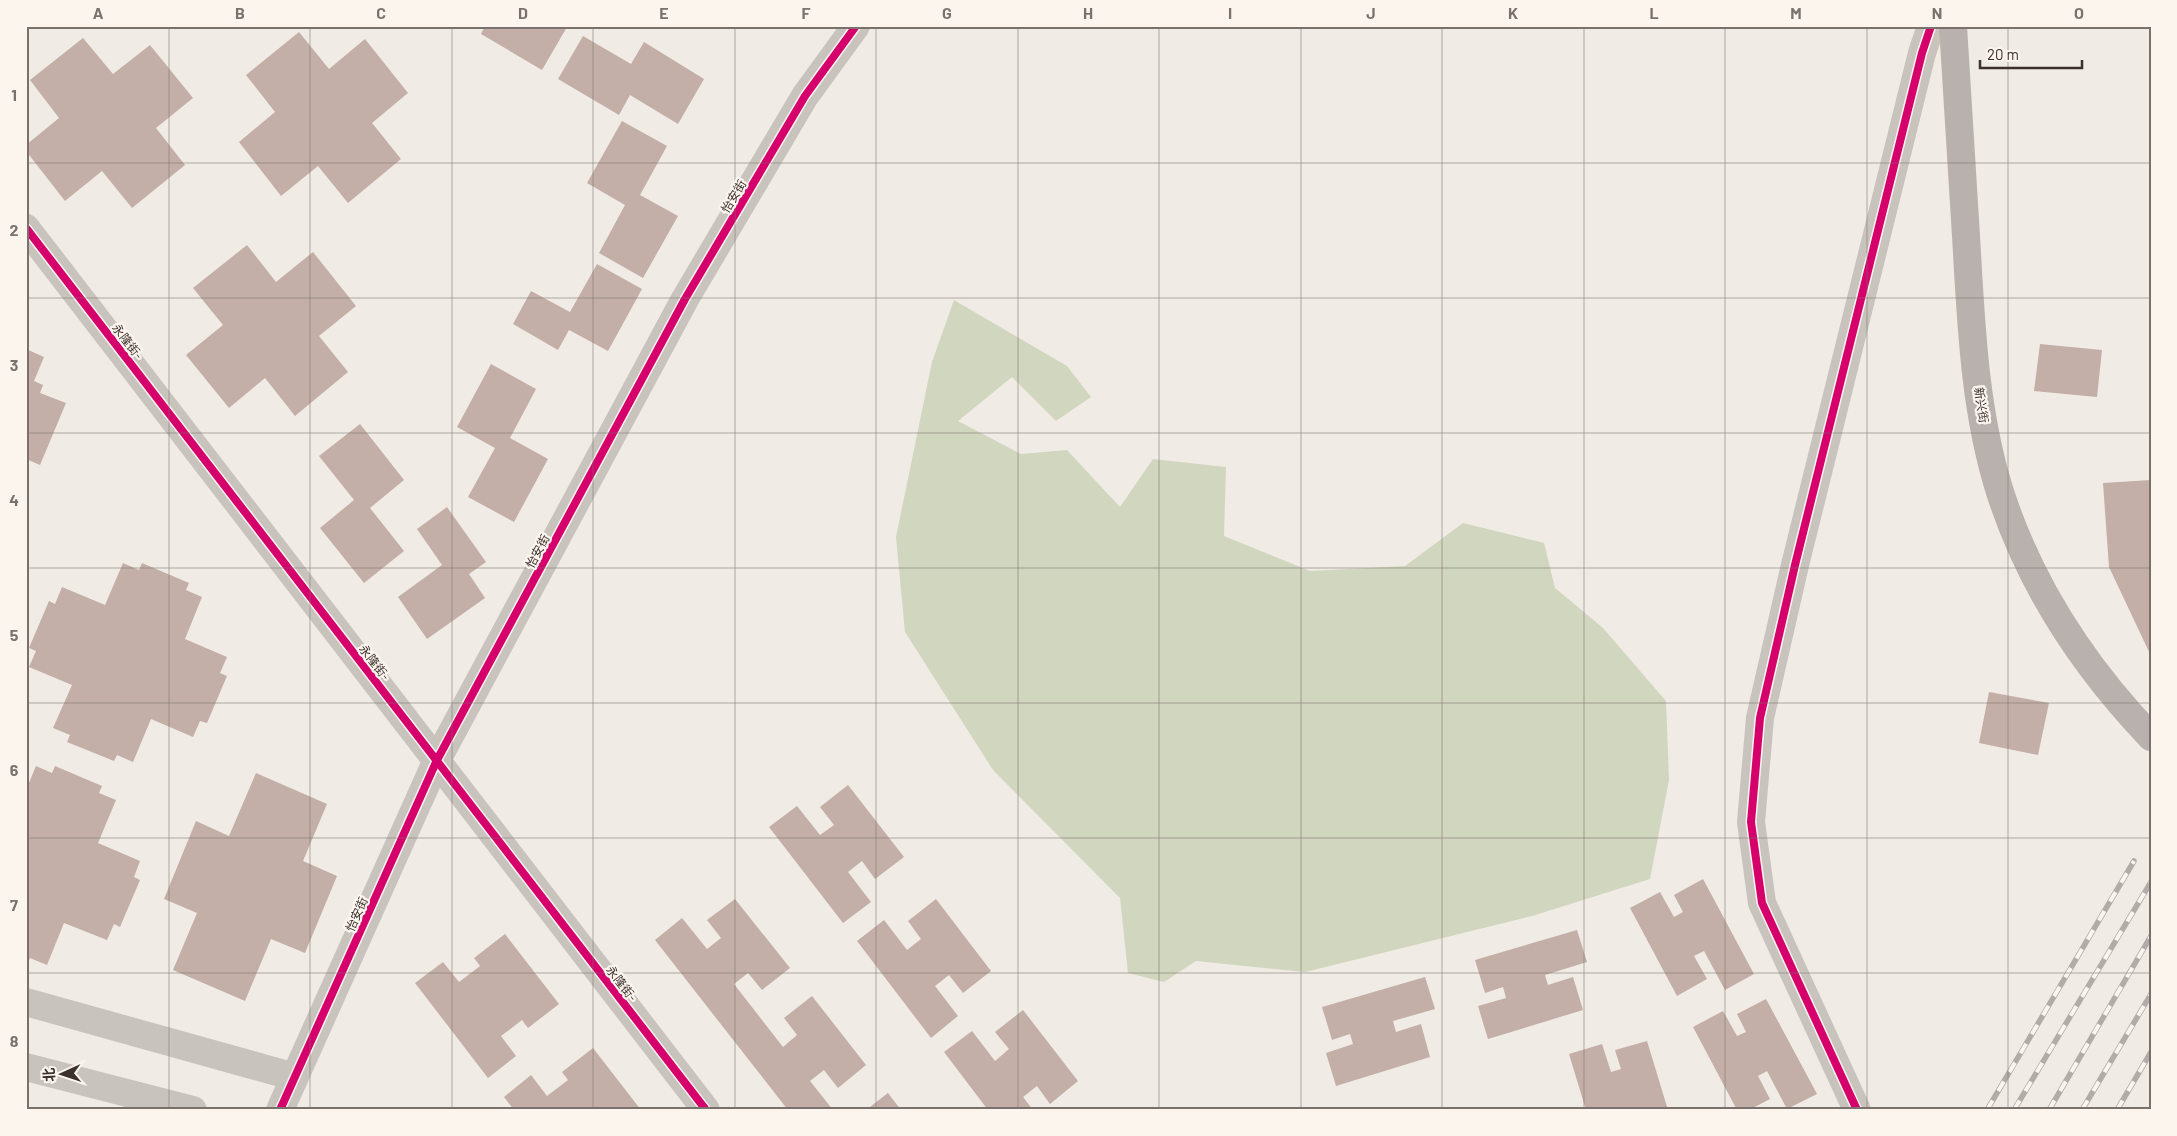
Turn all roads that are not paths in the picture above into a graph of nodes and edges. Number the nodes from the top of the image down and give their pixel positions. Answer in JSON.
{"nodes":[{"id":1,"x":856,"y":26,"type":"edge"},
{"id":2,"x":1931,"y":26,"type":"edge"},
{"id":3,"x":1954,"y":26,"type":"edge"},
{"id":4,"x":26,"y":228,"type":"edge"},
{"id":5,"x":2142,"y":728,"type":"edge"},
{"id":6,"x":437,"y":760,"type":"junction"},
{"id":7,"x":26,"y":1002,"type":"edge"},
{"id":8,"x":26,"y":1067,"type":"edge"},
{"id":9,"x":295,"y":1077,"type":"junction"},
{"id":10,"x":193,"y":1110,"type":"edge"},
{"id":11,"x":280,"y":1110,"type":"edge"},
{"id":12,"x":706,"y":1110,"type":"edge"},
{"id":13,"x":1857,"y":1110,"type":"edge"}],
"edges":[{"from":1,"to":6,"type":"street","name":"怡安街"},
{"from":2,"to":13,"type":"street"},
{"from":3,"to":5,"type":"main road","name":"新兴街"},
{"from":4,"to":6,"type":"street","name":"永隆街-"},
{"from":6,"to":9,"type":"street","name":"怡安街"},
{"from":6,"to":12,"type":"street","name":"永隆街-"},
{"from":7,"to":9,"type":"street"},
{"from":8,"to":10,"type":"street"},
{"from":9,"to":11,"type":"street","name":"怡安街"}]}
